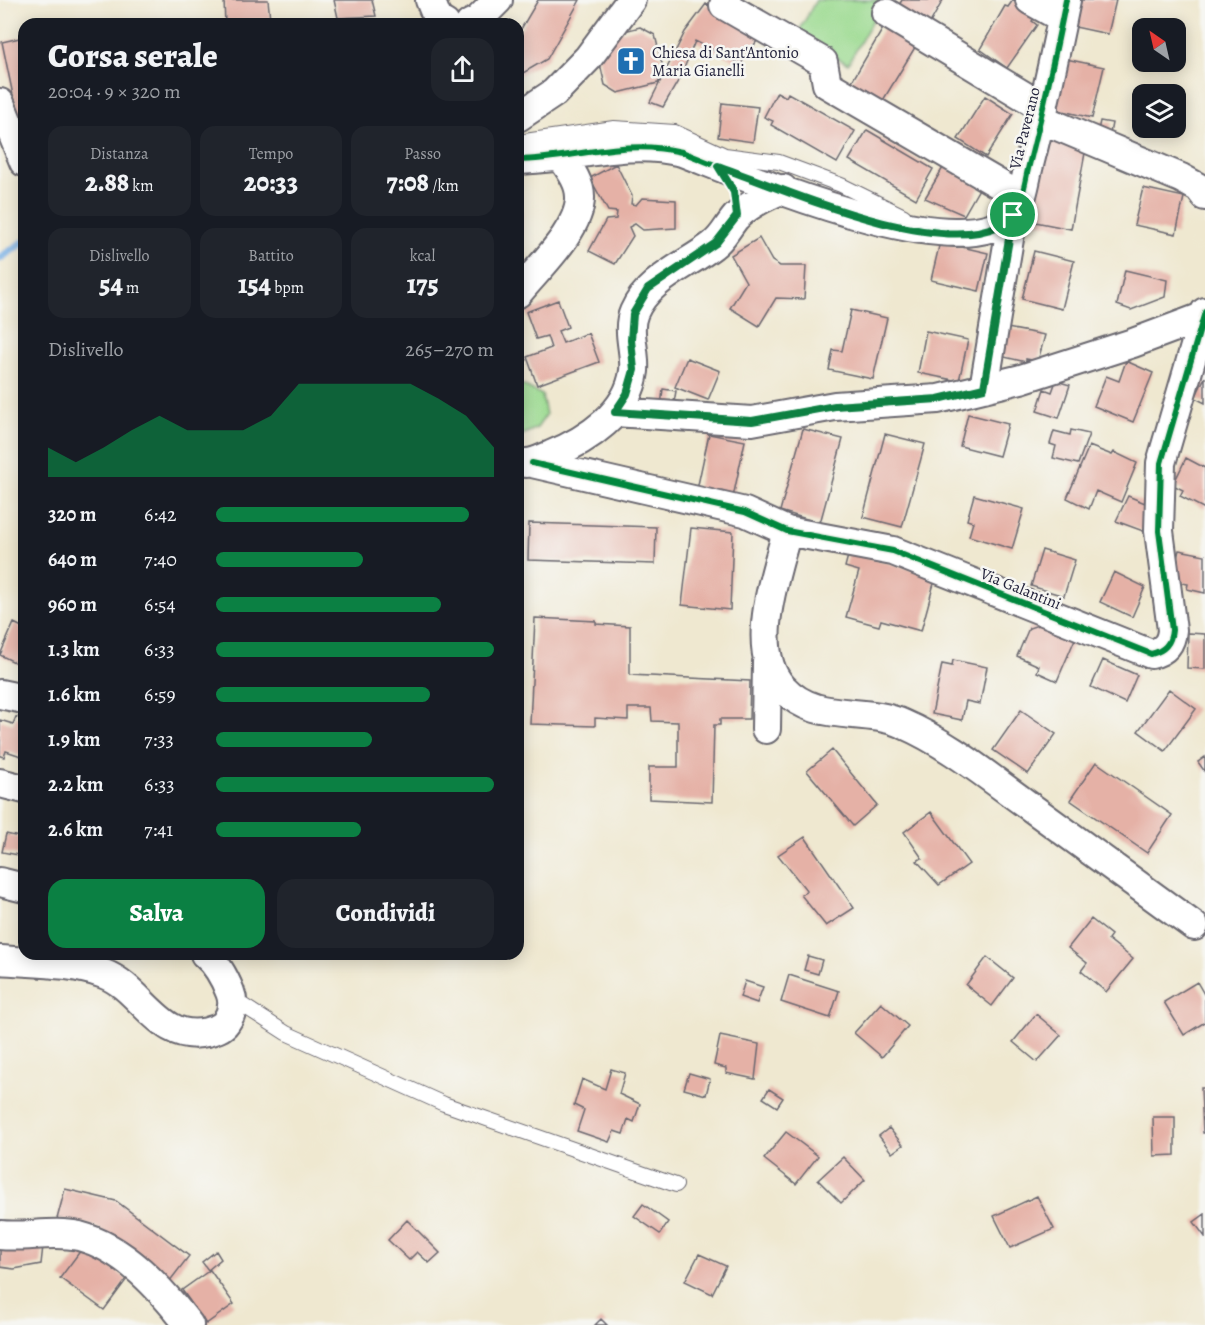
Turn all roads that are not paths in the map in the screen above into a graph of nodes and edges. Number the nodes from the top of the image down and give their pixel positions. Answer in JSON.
{"nodes":[{"id":1,"x":430,"y":0,"type":"edge"},
{"id":2,"x":498,"y":0,"type":"edge"},
{"id":3,"x":631,"y":0,"type":"edge"},
{"id":4,"x":1030,"y":0,"type":"edge"},
{"id":5,"x":724,"y":4,"type":"dead end"},
{"id":6,"x":1064,"y":9,"type":"edge"},
{"id":7,"x":886,"y":13,"type":"dead end"},
{"id":8,"x":437,"y":18,"type":"edge"},
{"id":9,"x":480,"y":18,"type":"edge"},
{"id":10,"x":0,"y":103,"type":"edge"},
{"id":11,"x":524,"y":113,"type":"edge"},
{"id":12,"x":1042,"y":114,"type":"junction"},
{"id":13,"x":524,"y":141,"type":"edge"},
{"id":14,"x":18,"y":147,"type":"edge"},
{"id":15,"x":560,"y":155,"type":"junction"},
{"id":16,"x":524,"y":159,"type":"edge"},
{"id":17,"x":718,"y":166,"type":"junction"},
{"id":18,"x":783,"y":189,"type":"junction"},
{"id":19,"x":1205,"y":196,"type":"edge"},
{"id":20,"x":1017,"y":206,"type":"junction"},
{"id":21,"x":737,"y":216,"type":"junction"},
{"id":22,"x":916,"y":228,"type":"junction"},
{"id":23,"x":524,"y":285,"type":"edge"},
{"id":24,"x":1204,"y":315,"type":"edge"},
{"id":25,"x":984,"y":388,"type":"junction"},
{"id":26,"x":615,"y":412,"type":"junction"},
{"id":27,"x":525,"y":463,"type":"edge"},
{"id":28,"x":787,"y":531,"type":"junction"},
{"id":29,"x":746,"y":614,"type":"dead end"},
{"id":30,"x":768,"y":659,"type":"junction"},
{"id":31,"x":0,"y":694,"type":"edge"},
{"id":32,"x":18,"y":698,"type":"edge"},
{"id":33,"x":766,"y":729,"type":"dead end"},
{"id":34,"x":0,"y":783,"type":"edge"},
{"id":35,"x":18,"y":788,"type":"edge"},
{"id":36,"x":0,"y":882,"type":"edge"},
{"id":37,"x":18,"y":886,"type":"edge"},
{"id":38,"x":1194,"y":926,"type":"dead end"},
{"id":39,"x":0,"y":960,"type":"edge"},
{"id":40,"x":210,"y":960,"type":"edge"},
{"id":41,"x":233,"y":999,"type":"junction"},
{"id":42,"x":676,"y":1185,"type":"dead end"},
{"id":43,"x":0,"y":1235,"type":"edge"},
{"id":44,"x":189,"y":1325,"type":"edge"}],
"edges":[{"from":1,"to":8,"type":"street"},
{"from":2,"to":9,"type":"street"},
{"from":3,"to":11,"type":"street"},
{"from":4,"to":6,"type":"street","name":"Via Paverano"},
{"from":5,"to":20,"type":"street"},
{"from":6,"to":12,"type":"street","name":"Via Paverano"},
{"from":7,"to":12,"type":"street"},
{"from":10,"to":14,"type":"street"},
{"from":12,"to":19,"type":"street"},
{"from":12,"to":20,"type":"street","name":"Via Paverano"},
{"from":13,"to":22,"type":"lane"},
{"from":15,"to":16,"type":"street"},
{"from":15,"to":17,"type":"street"},
{"from":15,"to":23,"type":"street"},
{"from":17,"to":18,"type":"street"},
{"from":17,"to":21,"type":"street"},
{"from":18,"to":21,"type":"street"},
{"from":18,"to":22,"type":"street"},
{"from":20,"to":22,"type":"street"},
{"from":20,"to":25,"type":"street","name":"Via Paverano"},
{"from":21,"to":26,"type":"street"},
{"from":24,"to":25,"type":"street"},
{"from":24,"to":28,"type":"street","name":"Via Galantini"},
{"from":25,"to":26,"type":"street"},
{"from":26,"to":27,"type":"street"},
{"from":27,"to":28,"type":"street","name":"Via Galantini"},
{"from":28,"to":30,"type":"street"},
{"from":29,"to":30,"type":"street"},
{"from":30,"to":33,"type":"street"},
{"from":30,"to":38,"type":"street"},
{"from":31,"to":32,"type":"street"},
{"from":34,"to":35,"type":"street"},
{"from":36,"to":37,"type":"street"},
{"from":39,"to":41,"type":"street"},
{"from":40,"to":41,"type":"street"},
{"from":41,"to":42,"type":"lane"},
{"from":43,"to":44,"type":"street"}]}
